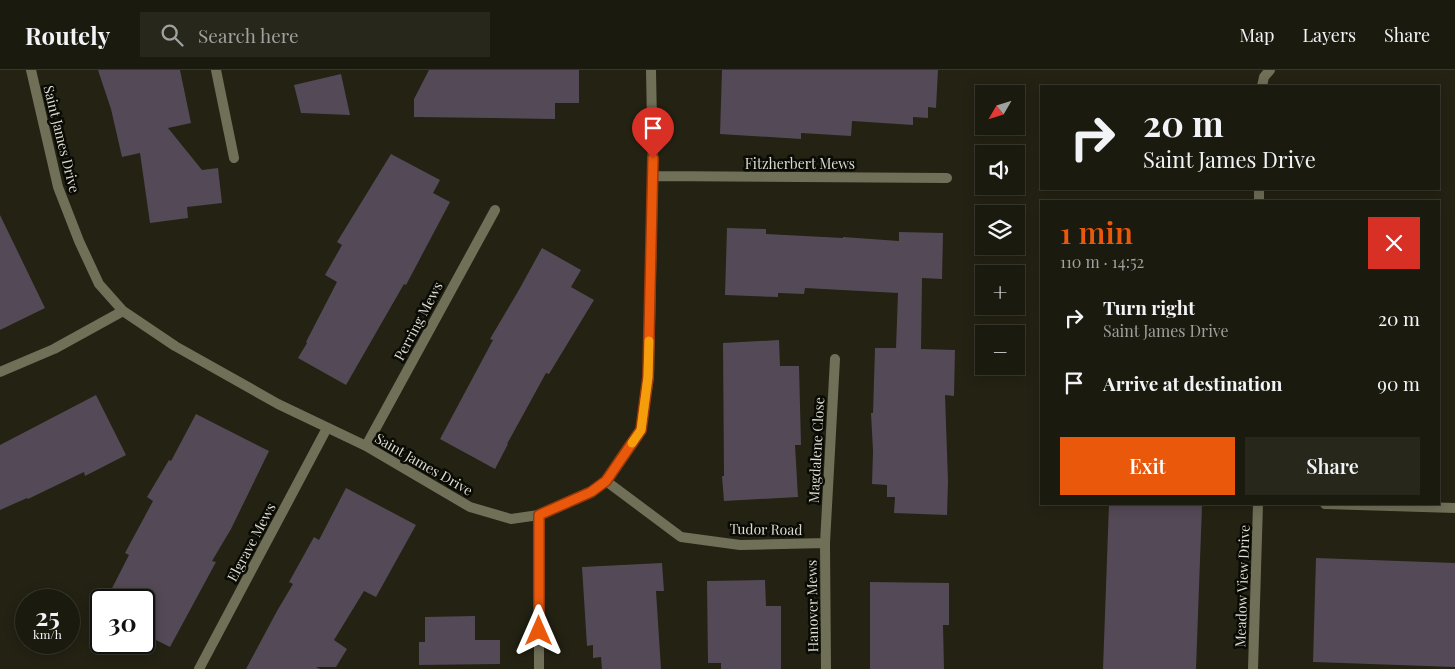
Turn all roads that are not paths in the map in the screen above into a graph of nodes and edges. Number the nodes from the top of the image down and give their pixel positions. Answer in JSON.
{"nodes":[{"id":1,"x":31,"y":70,"type":"edge"},
{"id":2,"x":216,"y":70,"type":"edge"},
{"id":3,"x":651,"y":70,"type":"edge"},
{"id":4,"x":1270,"y":70,"type":"edge"},
{"id":5,"x":1262,"y":85,"type":"edge"},
{"id":6,"x":234,"y":158,"type":"dead end"},
{"id":7,"x":653,"y":176,"type":"junction"},
{"id":8,"x":947,"y":178,"type":"dead end"},
{"id":9,"x":494,"y":210,"type":"dead end"},
{"id":10,"x":123,"y":311,"type":"junction"},
{"id":11,"x":835,"y":358,"type":"dead end"},
{"id":12,"x":0,"y":372,"type":"edge"},
{"id":13,"x":327,"y":428,"type":"junction"},
{"id":14,"x":366,"y":446,"type":"junction"},
{"id":15,"x":606,"y":481,"type":"junction"},
{"id":16,"x":1258,"y":505,"type":"edge"},
{"id":17,"x":1358,"y":505,"type":"edge"},
{"id":18,"x":1455,"y":508,"type":"edge"},
{"id":19,"x":539,"y":515,"type":"junction"},
{"id":20,"x":825,"y":543,"type":"junction"},
{"id":21,"x":199,"y":669,"type":"edge"},
{"id":22,"x":539,"y":669,"type":"edge"},
{"id":23,"x":826,"y":669,"type":"edge"},
{"id":24,"x":1254,"y":669,"type":"edge"}],
"edges":[{"from":1,"to":10,"type":"street","name":"Saint James Drive"},
{"from":2,"to":6,"type":"street"},
{"from":3,"to":7,"type":"street","name":"Saint James Drive"},
{"from":4,"to":5,"type":"street"},
{"from":7,"to":8,"type":"street","name":"Fitzherbert Mews"},
{"from":7,"to":15,"type":"street","name":"Saint James Drive"},
{"from":9,"to":14,"type":"street","name":"Perring Mews"},
{"from":10,"to":12,"type":"street"},
{"from":10,"to":13,"type":"street","name":"Saint James Drive"},
{"from":11,"to":20,"type":"street","name":"Magdalene Close"},
{"from":13,"to":14,"type":"street","name":"Saint James Drive"},
{"from":13,"to":21,"type":"street","name":"Elgrave Mews"},
{"from":14,"to":19,"type":"street","name":"Saint James Drive"},
{"from":15,"to":19,"type":"street","name":"Saint James Drive"},
{"from":15,"to":20,"type":"street","name":"Tudor Road"},
{"from":16,"to":24,"type":"street","name":"Meadow View Drive"},
{"from":17,"to":18,"type":"street"},
{"from":19,"to":22,"type":"street"},
{"from":20,"to":23,"type":"street","name":"Hanover Mews"}]}
